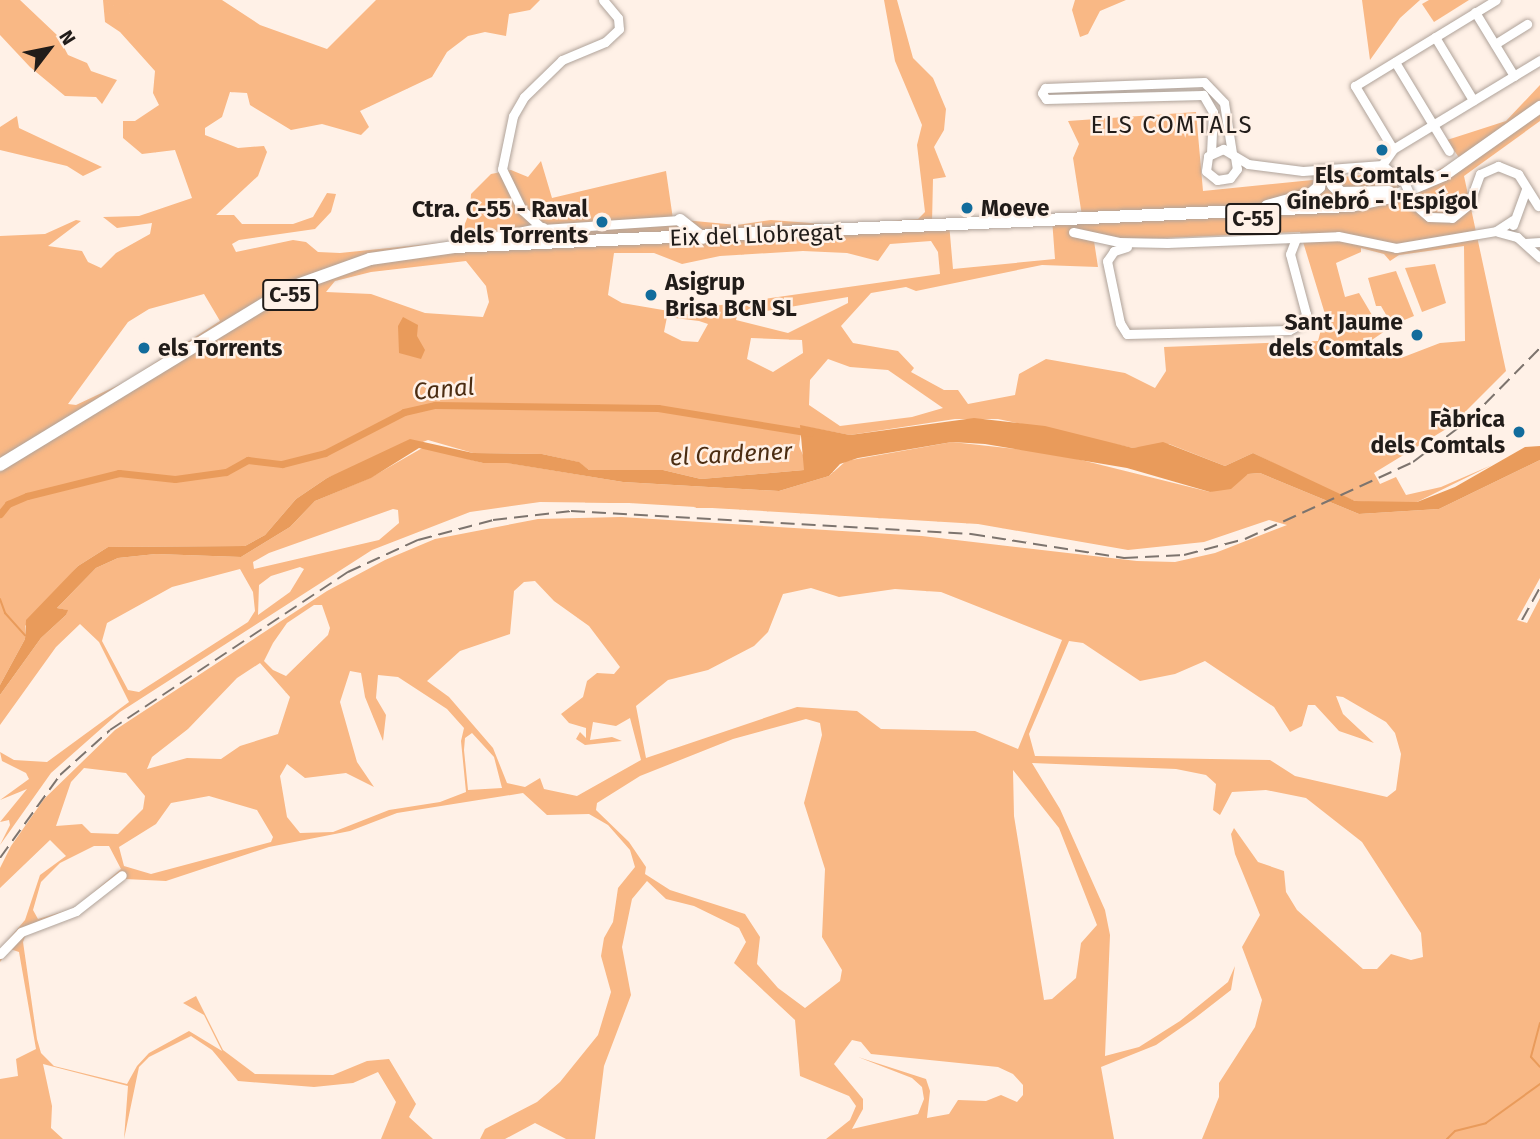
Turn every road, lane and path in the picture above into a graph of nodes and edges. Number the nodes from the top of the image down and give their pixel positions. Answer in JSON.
{"nodes":[{"id":1,"x":603,"y":0,"type":"edge"},
{"id":2,"x":1489,"y":2,"type":"edge"},
{"id":3,"x":1475,"y":12,"type":"junction"},
{"id":4,"x":1527,"y":24,"type":"dead end"},
{"id":5,"x":1435,"y":37,"type":"junction"},
{"id":6,"x":1495,"y":44,"type":"junction"},
{"id":7,"x":1540,"y":60,"type":"edge"},
{"id":8,"x":1395,"y":62,"type":"junction"},
{"id":9,"x":1514,"y":76,"type":"junction"},
{"id":10,"x":1473,"y":100,"type":"junction"},
{"id":11,"x":1540,"y":107,"type":"edge"},
{"id":12,"x":1540,"y":116,"type":"edge"},
{"id":13,"x":1433,"y":125,"type":"junction"},
{"id":14,"x":1393,"y":149,"type":"junction"},
{"id":15,"x":1449,"y":151,"type":"dead end"},
{"id":16,"x":1210,"y":153,"type":"junction"},
{"id":17,"x":1233,"y":155,"type":"junction"},
{"id":18,"x":1248,"y":164,"type":"junction"},
{"id":19,"x":1382,"y":165,"type":"junction"},
{"id":20,"x":1237,"y":169,"type":"junction"},
{"id":21,"x":1325,"y":171,"type":"junction"},
{"id":22,"x":1326,"y":186,"type":"junction"},
{"id":23,"x":1406,"y":188,"type":"junction"},
{"id":24,"x":1526,"y":188,"type":"junction"},
{"id":25,"x":1539,"y":207,"type":"edge"},
{"id":26,"x":1520,"y":209,"type":"junction"},
{"id":27,"x":1234,"y":214,"type":"junction"},
{"id":28,"x":680,"y":220,"type":"joint"},
{"id":29,"x":1513,"y":220,"type":"junction"},
{"id":30,"x":543,"y":229,"type":"junction"},
{"id":31,"x":1073,"y":232,"type":"dead end"},
{"id":32,"x":1496,"y":232,"type":"junction"},
{"id":33,"x":703,"y":237,"type":"junction"},
{"id":34,"x":1296,"y":238,"type":"junction"},
{"id":35,"x":1272,"y":239,"type":"junction"},
{"id":36,"x":1521,"y":240,"type":"junction"},
{"id":37,"x":1540,"y":242,"type":"edge"},
{"id":38,"x":1155,"y":243,"type":"junction"},
{"id":39,"x":470,"y":247,"type":"junction"},
{"id":40,"x":1290,"y":254,"type":"junction"},
{"id":41,"x":1540,"y":258,"type":"edge"},
{"id":42,"x":0,"y":467,"type":"edge"},
{"id":43,"x":122,"y":875,"type":"dead end"},
{"id":44,"x":0,"y":954,"type":"edge"}],
"edges":[{"from":1,"to":30,"type":"street"},
{"from":2,"to":3,"type":"street"},
{"from":3,"to":5,"type":"street"},
{"from":3,"to":6,"type":"street"},
{"from":4,"to":6,"type":"street"},
{"from":5,"to":8,"type":"street"},
{"from":5,"to":10,"type":"street"},
{"from":6,"to":9,"type":"street"},
{"from":7,"to":9,"type":"street"},
{"from":8,"to":13,"type":"street"},
{"from":8,"to":14,"type":"street"},
{"from":9,"to":10,"type":"street"},
{"from":10,"to":13,"type":"street"},
{"from":11,"to":23,"type":"highway","name":"Eix del Llobregat","number":"C-55"},
{"from":12,"to":42,"type":"highway","name":"Eix del Llobregat","number":"C-55"},
{"from":13,"to":14,"type":"street"},
{"from":13,"to":15,"type":"street"},
{"from":14,"to":19,"type":"street"},
{"from":16,"to":17,"type":"street"},
{"from":16,"to":17,"type":"street"},
{"from":16,"to":20,"type":"street"},
{"from":17,"to":18,"type":"street"},
{"from":17,"to":20,"type":"street"},
{"from":18,"to":20,"type":"street"},
{"from":18,"to":21,"type":"street"},
{"from":19,"to":21,"type":"street"},
{"from":19,"to":23,"type":"street"},
{"from":21,"to":22,"type":"highway"},
{"from":22,"to":23,"type":"highway"},
{"from":22,"to":27,"type":"highway"},
{"from":23,"to":24,"type":"street","bridge":true},
{"from":23,"to":27,"type":"highway","name":"Eix del Llobregat","number":"C-55"},
{"from":24,"to":25,"type":"street"},
{"from":24,"to":26,"type":"street"},
{"from":25,"to":26,"type":"street"},
{"from":26,"to":29,"type":"street"},
{"from":27,"to":33,"type":"highway","name":"Eix del Llobregat","number":"C-55"},
{"from":28,"to":30,"type":"street"},
{"from":28,"to":33,"type":"highway"},
{"from":29,"to":32,"type":"street"},
{"from":29,"to":36,"type":"street"},
{"from":30,"to":39,"type":"highway"},
{"from":31,"to":38,"type":"street"},
{"from":32,"to":34,"type":"street"},
{"from":32,"to":36,"type":"street"},
{"from":33,"to":39,"type":"highway","name":"Eix del Llobregat","number":"C-55"},
{"from":34,"to":35,"type":"street"},
{"from":34,"to":40,"type":"street"},
{"from":35,"to":38,"type":"street"},
{"from":35,"to":40,"type":"street"},
{"from":36,"to":37,"type":"street"},
{"from":36,"to":41,"type":"street"},
{"from":38,"to":40,"type":"street"},
{"from":39,"to":42,"type":"highway","name":"Eix del Llobregat","number":"C-55"},
{"from":43,"to":44,"type":"street"}]}
